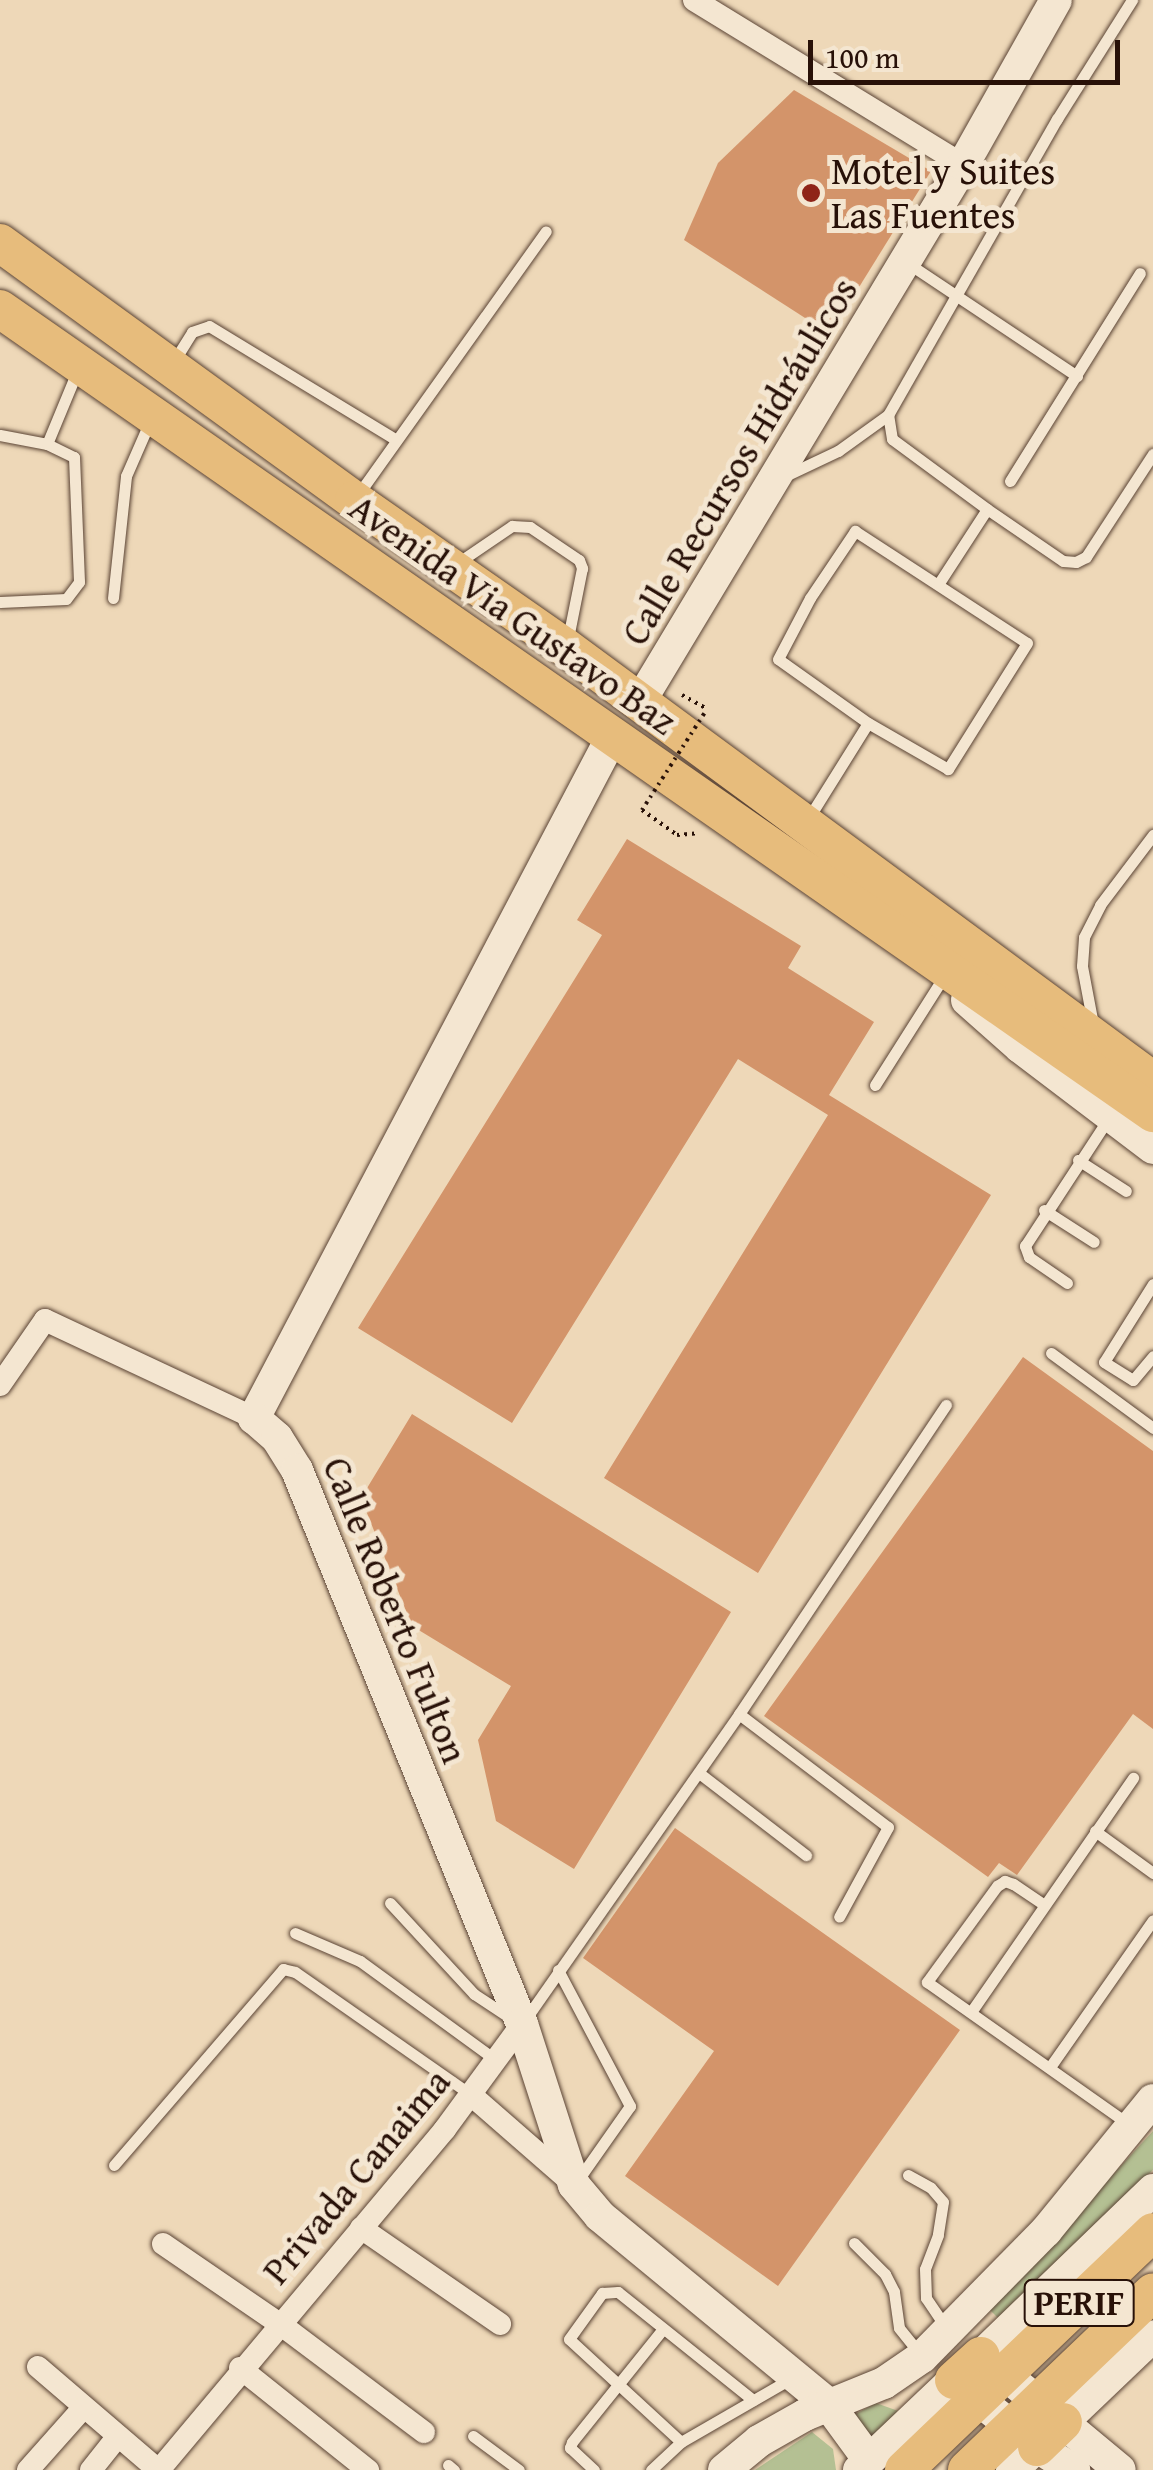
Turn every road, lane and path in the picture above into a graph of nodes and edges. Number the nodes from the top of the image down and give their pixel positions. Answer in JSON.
{"nodes":[{"id":1,"x":694,"y":0,"type":"edge"},
{"id":2,"x":1132,"y":0,"type":"edge"},
{"id":3,"x":1048,"y":3,"type":"edge"},
{"id":4,"x":963,"y":165,"type":"junction"},
{"id":5,"x":546,"y":231,"type":"dead end"},
{"id":6,"x":0,"y":244,"type":"edge"},
{"id":7,"x":906,"y":262,"type":"junction"},
{"id":8,"x":1140,"y":272,"type":"dead end"},
{"id":9,"x":957,"y":294,"type":"junction"},
{"id":10,"x":0,"y":309,"type":"edge"},
{"id":11,"x":80,"y":366,"type":"junction"},
{"id":12,"x":170,"y":367,"type":"junction"},
{"id":13,"x":1077,"y":376,"type":"junction"},
{"id":14,"x":888,"y":415,"type":"junction"},
{"id":15,"x":152,"y":417,"type":"junction"},
{"id":16,"x":0,"y":435,"type":"edge"},
{"id":17,"x":394,"y":439,"type":"junction"},
{"id":18,"x":47,"y":444,"type":"junction"},
{"id":19,"x":1153,"y":454,"type":"edge"},
{"id":20,"x":774,"y":481,"type":"junction"},
{"id":21,"x":1010,"y":481,"type":"dead end"},
{"id":22,"x":354,"y":500,"type":"junction"},
{"id":23,"x":987,"y":509,"type":"junction"},
{"id":24,"x":450,"y":568,"type":"junction"},
{"id":25,"x":939,"y":583,"type":"junction"},
{"id":26,"x":113,"y":598,"type":"dead end"},
{"id":27,"x":0,"y":602,"type":"edge"},
{"id":28,"x":566,"y":647,"type":"junction"},
{"id":29,"x":680,"y":694,"type":"dead end"},
{"id":30,"x":639,"y":703,"type":"junction"},
{"id":31,"x":868,"y":723,"type":"junction"},
{"id":32,"x":613,"y":735,"type":"junction"},
{"id":33,"x":806,"y":823,"type":"junction"},
{"id":34,"x":1153,"y":835,"type":"edge"},
{"id":35,"x":677,"y":836,"type":"dead end"},
{"id":36,"x":896,"y":930,"type":"junction"},
{"id":37,"x":944,"y":978,"type":"junction"},
{"id":38,"x":1027,"y":984,"type":"junction"},
{"id":39,"x":1092,"y":1019,"type":"junction"},
{"id":40,"x":1153,"y":1059,"type":"edge"},
{"id":41,"x":1153,"y":1080,"type":"edge"},
{"id":42,"x":875,"y":1086,"type":"dead end"},
{"id":43,"x":1153,"y":1113,"type":"edge"},
{"id":44,"x":1110,"y":1117,"type":"junction"},
{"id":45,"x":1153,"y":1148,"type":"edge"},
{"id":46,"x":1078,"y":1160,"type":"junction"},
{"id":47,"x":1126,"y":1191,"type":"dead end"},
{"id":48,"x":1044,"y":1210,"type":"junction"},
{"id":49,"x":1094,"y":1242,"type":"dead end"},
{"id":50,"x":1068,"y":1283,"type":"dead end"},
{"id":51,"x":1153,"y":1284,"type":"edge"},
{"id":52,"x":1051,"y":1353,"type":"dead end"},
{"id":53,"x":1153,"y":1356,"type":"edge"},
{"id":54,"x":0,"y":1385,"type":"edge"},
{"id":55,"x":946,"y":1405,"type":"dead end"},
{"id":56,"x":254,"y":1418,"type":"junction"},
{"id":57,"x":1153,"y":1428,"type":"edge"},
{"id":58,"x":738,"y":1714,"type":"junction"},
{"id":59,"x":699,"y":1773,"type":"junction"},
{"id":60,"x":1133,"y":1778,"type":"dead end"},
{"id":61,"x":1094,"y":1832,"type":"junction"},
{"id":62,"x":806,"y":1855,"type":"dead end"},
{"id":63,"x":1153,"y":1872,"type":"edge"},
{"id":64,"x":390,"y":1903,"type":"dead end"},
{"id":65,"x":1043,"y":1904,"type":"junction"},
{"id":66,"x":839,"y":1917,"type":"dead end"},
{"id":67,"x":1153,"y":1920,"type":"edge"},
{"id":68,"x":295,"y":1934,"type":"dead end"},
{"id":69,"x":558,"y":1970,"type":"junction"},
{"id":70,"x":970,"y":2012,"type":"junction"},
{"id":71,"x":522,"y":2024,"type":"junction"},
{"id":72,"x":496,"y":2060,"type":"junction"},
{"id":73,"x":1050,"y":2068,"type":"junction"},
{"id":74,"x":470,"y":2094,"type":"junction"},
{"id":75,"x":1153,"y":2100,"type":"edge"},
{"id":76,"x":1132,"y":2127,"type":"junction"},
{"id":77,"x":114,"y":2164,"type":"dead end"},
{"id":78,"x":908,"y":2176,"type":"dead end"},
{"id":79,"x":574,"y":2185,"type":"junction"},
{"id":80,"x":1153,"y":2190,"type":"edge"},
{"id":81,"x":361,"y":2228,"type":"junction"},
{"id":82,"x":1153,"y":2232,"type":"edge"},
{"id":83,"x":162,"y":2244,"type":"dead end"},
{"id":84,"x":854,"y":2244,"type":"dead end"},
{"id":85,"x":1153,"y":2292,"type":"edge"},
{"id":86,"x":280,"y":2324,"type":"junction"},
{"id":87,"x":500,"y":2324,"type":"dead end"},
{"id":88,"x":663,"y":2328,"type":"junction"},
{"id":89,"x":948,"y":2332,"type":"junction"},
{"id":90,"x":1153,"y":2336,"type":"edge"},
{"id":91,"x":922,"y":2357,"type":"junction"},
{"id":92,"x":38,"y":2367,"type":"dead end"},
{"id":93,"x":240,"y":2368,"type":"junction"},
{"id":94,"x":794,"y":2376,"type":"junction"},
{"id":95,"x":980,"y":2377,"type":"junction"},
{"id":96,"x":617,"y":2383,"type":"junction"},
{"id":97,"x":753,"y":2400,"type":"junction"},
{"id":98,"x":828,"y":2404,"type":"junction"},
{"id":99,"x":84,"y":2407,"type":"junction"},
{"id":100,"x":424,"y":2432,"type":"dead end"},
{"id":101,"x":1032,"y":2433,"type":"edge"},
{"id":102,"x":118,"y":2436,"type":"junction"},
{"id":103,"x":473,"y":2436,"type":"dead end"},
{"id":104,"x":681,"y":2442,"type":"junction"},
{"id":105,"x":877,"y":2467,"type":"edge"},
{"id":106,"x":28,"y":2470,"type":"edge"},
{"id":107,"x":91,"y":2470,"type":"edge"},
{"id":108,"x":158,"y":2470,"type":"edge"},
{"id":109,"x":368,"y":2470,"type":"edge"},
{"id":110,"x":518,"y":2470,"type":"edge"},
{"id":111,"x":594,"y":2470,"type":"edge"},
{"id":112,"x":651,"y":2470,"type":"edge"},
{"id":113,"x":724,"y":2470,"type":"edge"},
{"id":114,"x":967,"y":2470,"type":"edge"},
{"id":115,"x":1074,"y":2470,"type":"edge"},
{"id":116,"x":1120,"y":2470,"type":"edge"}],
"edges":[{"from":1,"to":4,"type":"street"},
{"from":2,"to":9,"type":"lane"},
{"from":3,"to":4,"type":"main road","name":"Calle Recursos Hidráulicos"},
{"from":4,"to":7,"type":"main road","name":"Calle Recursos Hidráulicos"},
{"from":5,"to":17,"type":"lane"},
{"from":6,"to":12,"type":"main road","name":"Avenida Via Gustavo Baz"},
{"from":7,"to":9,"type":"lane"},
{"from":7,"to":20,"type":"main road","name":"Calle Recursos Hidráulicos"},
{"from":8,"to":13,"type":"lane"},
{"from":9,"to":13,"type":"lane"},
{"from":9,"to":14,"type":"lane"},
{"from":10,"to":11,"type":"main road","name":"Avenida Via Gustavo Baz"},
{"from":11,"to":15,"type":"main road","name":"Avenida Via Gustavo Baz"},
{"from":11,"to":18,"type":"lane"},
{"from":12,"to":17,"type":"lane"},
{"from":12,"to":22,"type":"main road","name":"Avenida Via Gustavo Baz"},
{"from":13,"to":21,"type":"lane"},
{"from":14,"to":20,"type":"lane"},
{"from":14,"to":23,"type":"lane"},
{"from":15,"to":26,"type":"lane"},
{"from":15,"to":32,"type":"main road","name":"Avenida Via Gustavo Baz"},
{"from":16,"to":18,"type":"lane"},
{"from":17,"to":22,"type":"lane"},
{"from":18,"to":27,"type":"lane"},
{"from":19,"to":23,"type":"lane"},
{"from":20,"to":30,"type":"main road","name":"Calle Recursos Hidráulicos"},
{"from":22,"to":24,"type":"main road","name":"Avenida Via Gustavo Baz"},
{"from":23,"to":25,"type":"lane"},
{"from":24,"to":28,"type":"main road","name":"Avenida Via Gustavo Baz"},
{"from":24,"to":28,"type":"lane"},
{"from":25,"to":31,"type":"lane"},
{"from":25,"to":31,"type":"lane"},
{"from":28,"to":30,"type":"main road","name":"Avenida Via Gustavo Baz"},
{"from":29,"to":35,"type":"path","bridge":true},
{"from":30,"to":33,"type":"main road","name":"Avenida Via Gustavo Baz"},
{"from":31,"to":33,"type":"lane"},
{"from":32,"to":36,"type":"main road","name":"Avenida Via Gustavo Baz"},
{"from":32,"to":56,"type":"main road"},
{"from":33,"to":38,"type":"main road","name":"Avenida Via Gustavo Baz"},
{"from":34,"to":39,"type":"lane"},
{"from":36,"to":37,"type":"main road","name":"Avenida Via Gustavo Baz"},
{"from":36,"to":43,"type":"main road","name":"Avenida Via Gustavo Baz"},
{"from":37,"to":42,"type":"lane"},
{"from":37,"to":44,"type":"main road","name":"Avenida Via Gustavo Baz"},
{"from":38,"to":39,"type":"main road","name":"Avenida Via Gustavo Baz"},
{"from":38,"to":41,"type":"main road","name":"Avenida Via Gustavo Baz"},
{"from":39,"to":40,"type":"main road","name":"Avenida Via Gustavo Baz"},
{"from":44,"to":45,"type":"main road","name":"Avenida Via Gustavo Baz"},
{"from":44,"to":46,"type":"lane"},
{"from":46,"to":47,"type":"lane"},
{"from":46,"to":48,"type":"lane"},
{"from":48,"to":49,"type":"lane"},
{"from":48,"to":50,"type":"lane"},
{"from":51,"to":53,"type":"lane"},
{"from":52,"to":57,"type":"lane"},
{"from":54,"to":56,"type":"street"},
{"from":55,"to":58,"type":"lane"},
{"from":56,"to":71,"type":"main road","name":"Calle Roberto Fulton"},
{"from":58,"to":59,"type":"lane"},
{"from":58,"to":66,"type":"lane"},
{"from":59,"to":62,"type":"lane"},
{"from":59,"to":69,"type":"lane"},
{"from":60,"to":61,"type":"lane"},
{"from":61,"to":63,"type":"lane"},
{"from":61,"to":65,"type":"lane"},
{"from":64,"to":71,"type":"lane"},
{"from":65,"to":70,"type":"lane"},
{"from":65,"to":70,"type":"lane"},
{"from":67,"to":73,"type":"lane"},
{"from":68,"to":72,"type":"lane"},
{"from":69,"to":71,"type":"lane"},
{"from":69,"to":79,"type":"lane"},
{"from":70,"to":73,"type":"lane"},
{"from":71,"to":72,"type":"street","name":"Privada Canaima"},
{"from":71,"to":79,"type":"main road","name":"Calle Roberto Fulton"},
{"from":72,"to":74,"type":"street","name":"Privada Canaima"},
{"from":73,"to":76,"type":"lane"},
{"from":74,"to":77,"type":"lane"},
{"from":74,"to":79,"type":"street"},
{"from":74,"to":81,"type":"street","name":"Privada Canaima"},
{"from":75,"to":76,"type":"main road"},
{"from":76,"to":89,"type":"main road"},
{"from":78,"to":89,"type":"lane"},
{"from":79,"to":94,"type":"main road","name":"Calle Roberto Fulton"},
{"from":80,"to":95,"type":"main road"},
{"from":81,"to":86,"type":"street","name":"Privada Canaima"},
{"from":81,"to":87,"type":"street"},
{"from":82,"to":95,"type":"main road","number":"PERIF"},
{"from":83,"to":86,"type":"street"},
{"from":84,"to":91,"type":"lane"},
{"from":85,"to":101,"type":"main road","number":"PERIF"},
{"from":86,"to":93,"type":"street","name":"Privada Canaima"},
{"from":86,"to":100,"type":"street"},
{"from":88,"to":96,"type":"lane"},
{"from":88,"to":96,"type":"lane"},
{"from":88,"to":97,"type":"lane"},
{"from":89,"to":91,"type":"main road"},
{"from":89,"to":95,"type":"main road"},
{"from":90,"to":101,"type":"main road"},
{"from":91,"to":95,"type":"main road"},
{"from":91,"to":98,"type":"main road"},
{"from":92,"to":99,"type":"street"},
{"from":93,"to":108,"type":"street","name":"Privada Canaima"},
{"from":93,"to":109,"type":"street"},
{"from":94,"to":97,"type":"lane"},
{"from":94,"to":98,"type":"main road","name":"Calle Roberto Fulton"},
{"from":95,"to":101,"type":"main road"},
{"from":95,"to":105,"type":"main road","number":"PERIF"},
{"from":96,"to":104,"type":"lane"},
{"from":96,"to":111,"type":"lane"},
{"from":97,"to":104,"type":"lane"},
{"from":98,"to":105,"type":"main road","name":"Calle Roberto Fulton"},
{"from":98,"to":113,"type":"main road"},
{"from":99,"to":102,"type":"street"},
{"from":99,"to":106,"type":"street"},
{"from":101,"to":114,"type":"main road","number":"PERIF"},
{"from":101,"to":115,"type":"main road"},
{"from":101,"to":116,"type":"main road"},
{"from":102,"to":107,"type":"street"},
{"from":102,"to":108,"type":"street"},
{"from":103,"to":110,"type":"lane"},
{"from":104,"to":112,"type":"lane"}]}
